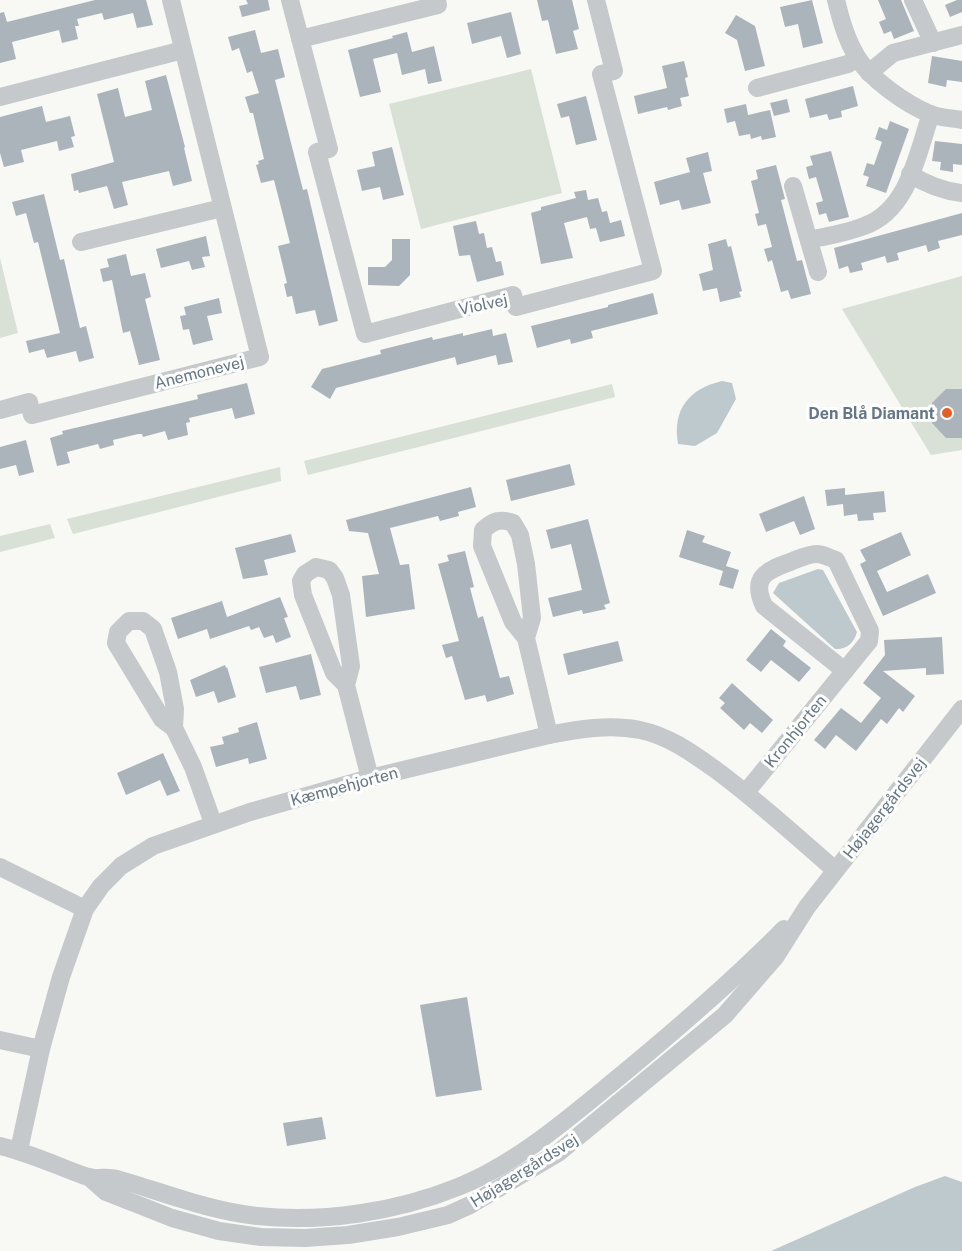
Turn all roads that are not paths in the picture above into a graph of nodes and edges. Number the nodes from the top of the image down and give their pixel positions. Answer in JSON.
{"nodes":[{"id":1,"x":171,"y":0,"type":"edge"},
{"id":2,"x":290,"y":0,"type":"edge"},
{"id":3,"x":437,"y":0,"type":"edge"},
{"id":4,"x":596,"y":0,"type":"edge"},
{"id":5,"x":836,"y":0,"type":"edge"},
{"id":6,"x":913,"y":0,"type":"edge"},
{"id":7,"x":962,"y":35,"type":"edge"},
{"id":8,"x":300,"y":39,"type":"junction"},
{"id":9,"x":933,"y":43,"type":"junction"},
{"id":10,"x":183,"y":50,"type":"junction"},
{"id":11,"x":857,"y":57,"type":"junction"},
{"id":12,"x":869,"y":73,"type":"junction"},
{"id":13,"x":757,"y":88,"type":"dead end"},
{"id":14,"x":0,"y":97,"type":"edge"},
{"id":15,"x":931,"y":114,"type":"junction"},
{"id":16,"x":962,"y":120,"type":"edge"},
{"id":17,"x":910,"y":174,"type":"junction"},
{"id":18,"x":793,"y":186,"type":"dead end"},
{"id":19,"x":962,"y":193,"type":"edge"},
{"id":20,"x":222,"y":208,"type":"junction"},
{"id":21,"x":809,"y":240,"type":"junction"},
{"id":22,"x":81,"y":242,"type":"dead end"},
{"id":23,"x":818,"y":272,"type":"dead end"},
{"id":24,"x":0,"y":410,"type":"edge"},
{"id":25,"x":526,"y":638,"type":"junction"},
{"id":26,"x":845,"y":670,"type":"junction"},
{"id":27,"x":346,"y":685,"type":"junction"},
{"id":28,"x":962,"y":709,"type":"edge"},
{"id":29,"x":174,"y":728,"type":"junction"},
{"id":30,"x":549,"y":735,"type":"junction"},
{"id":31,"x":369,"y":778,"type":"junction"},
{"id":32,"x":746,"y":792,"type":"junction"},
{"id":33,"x":213,"y":823,"type":"junction"},
{"id":34,"x":0,"y":867,"type":"edge"},
{"id":35,"x":835,"y":870,"type":"junction"},
{"id":36,"x":85,"y":909,"type":"junction"},
{"id":37,"x":0,"y":1040,"type":"edge"},
{"id":38,"x":41,"y":1049,"type":"junction"},
{"id":39,"x":0,"y":1146,"type":"edge"},
{"id":40,"x":19,"y":1150,"type":"junction"}],
"edges":[{"from":1,"to":10,"type":"street","name":"Anemonevej"},
{"from":2,"to":8,"type":"street","name":"Violvej"},
{"from":3,"to":8,"type":"street"},
{"from":4,"to":8,"type":"street","name":"Violvej"},
{"from":5,"to":11,"type":"street"},
{"from":6,"to":9,"type":"street"},
{"from":7,"to":9,"type":"street"},
{"from":9,"to":12,"type":"street"},
{"from":10,"to":14,"type":"street"},
{"from":10,"to":20,"type":"street","name":"Anemonevej"},
{"from":11,"to":12,"type":"street"},
{"from":11,"to":13,"type":"street"},
{"from":12,"to":15,"type":"street"},
{"from":15,"to":16,"type":"street"},
{"from":15,"to":17,"type":"street"},
{"from":17,"to":19,"type":"street"},
{"from":17,"to":21,"type":"street"},
{"from":18,"to":21,"type":"street"},
{"from":20,"to":22,"type":"street"},
{"from":20,"to":24,"type":"street","name":"Anemonevej"},
{"from":21,"to":23,"type":"street"},
{"from":25,"to":25,"type":"street"},
{"from":25,"to":30,"type":"street"},
{"from":26,"to":26,"type":"street","name":"Kronhjorten"},
{"from":26,"to":32,"type":"street","name":"Kronhjorten"},
{"from":27,"to":27,"type":"street"},
{"from":27,"to":31,"type":"street"},
{"from":28,"to":35,"type":"street","name":"Højagergårdsvej"},
{"from":29,"to":29,"type":"street"},
{"from":29,"to":33,"type":"street"},
{"from":30,"to":31,"type":"street","name":"Kæmpehjorten"},
{"from":30,"to":32,"type":"street","name":"Kæmpehjorten"},
{"from":31,"to":33,"type":"street","name":"Kæmpehjorten"},
{"from":32,"to":35,"type":"street","name":"Kæmpehjorten"},
{"from":33,"to":36,"type":"street","name":"Kæmpehjorten"},
{"from":34,"to":36,"type":"street"},
{"from":35,"to":40,"type":"street","name":"Højagergårdsvej"},
{"from":36,"to":38,"type":"street","name":"Kæmpehjorten"},
{"from":37,"to":38,"type":"street"},
{"from":38,"to":40,"type":"street","name":"Kæmpehjorten"},
{"from":39,"to":40,"type":"street","name":"Højagergårdsvej"}]}
